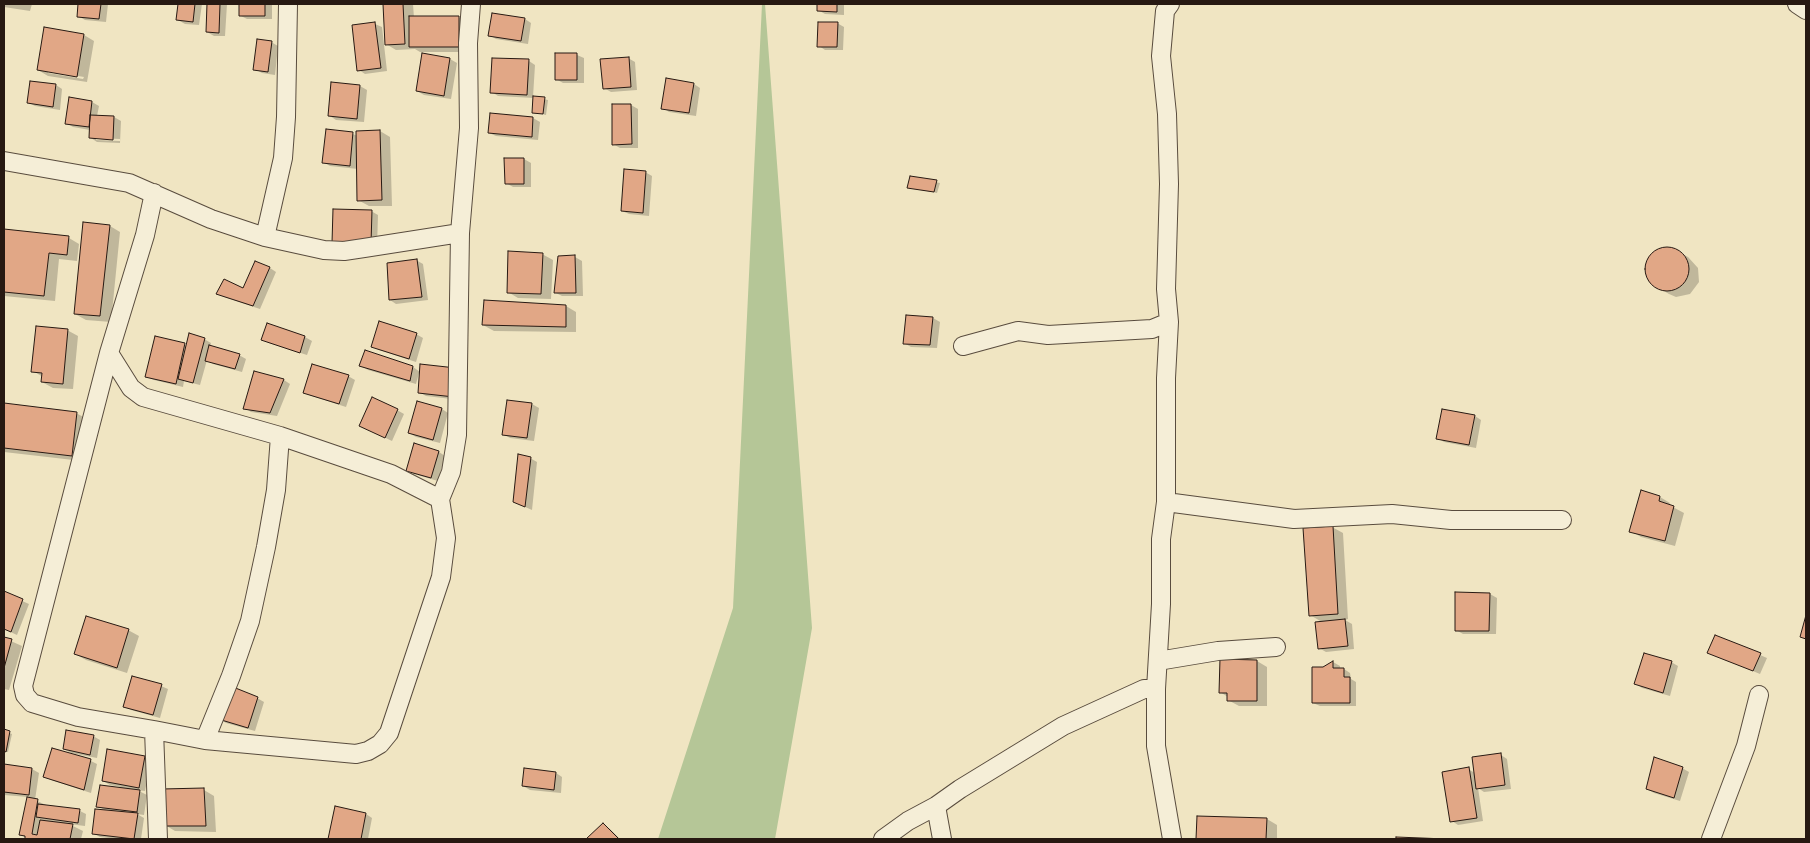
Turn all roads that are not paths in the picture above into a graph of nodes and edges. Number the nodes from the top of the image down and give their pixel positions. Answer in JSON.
{"nodes":[{"id":1,"x":288,"y":4,"type":"edge"},
{"id":2,"x":471,"y":4,"type":"edge"},
{"id":3,"x":1170,"y":4,"type":"edge"},
{"id":4,"x":1797,"y":4,"type":"edge"},
{"id":5,"x":1806,"y":10,"type":"edge"},
{"id":6,"x":4,"y":161,"type":"edge"},
{"id":7,"x":154,"y":193,"type":"junction"},
{"id":8,"x":460,"y":234,"type":"junction"},
{"id":9,"x":264,"y":237,"type":"junction"},
{"id":10,"x":1169,"y":322,"type":"junction"},
{"id":11,"x":963,"y":346,"type":"dead end"},
{"id":12,"x":109,"y":354,"type":"junction"},
{"id":13,"x":280,"y":436,"type":"junction"},
{"id":14,"x":440,"y":499,"type":"junction"},
{"id":15,"x":1166,"y":502,"type":"junction"},
{"id":16,"x":1562,"y":520,"type":"dead end"},
{"id":17,"x":1276,"y":647,"type":"dead end"},
{"id":18,"x":1158,"y":661,"type":"junction"},
{"id":19,"x":1156,"y":689,"type":"junction"},
{"id":20,"x":1759,"y":695,"type":"dead end"},
{"id":21,"x":154,"y":730,"type":"junction"},
{"id":22,"x":205,"y":740,"type":"junction"},
{"id":23,"x":936,"y":806,"type":"junction"},
{"id":24,"x":158,"y":839,"type":"edge"},
{"id":25,"x":883,"y":839,"type":"edge"},
{"id":26,"x":942,"y":839,"type":"edge"},
{"id":27,"x":1172,"y":839,"type":"edge"},
{"id":28,"x":1710,"y":839,"type":"edge"}],
"edges":[{"from":1,"to":9,"type":"street"},
{"from":2,"to":8,"type":"street"},
{"from":3,"to":10,"type":"street"},
{"from":4,"to":5,"type":"street"},
{"from":6,"to":7,"type":"street"},
{"from":7,"to":9,"type":"street"},
{"from":7,"to":12,"type":"street"},
{"from":8,"to":9,"type":"street"},
{"from":8,"to":14,"type":"street"},
{"from":10,"to":11,"type":"street"},
{"from":10,"to":15,"type":"street"},
{"from":12,"to":13,"type":"street"},
{"from":12,"to":21,"type":"street"},
{"from":13,"to":14,"type":"street"},
{"from":13,"to":22,"type":"street"},
{"from":14,"to":22,"type":"street"},
{"from":15,"to":16,"type":"street"},
{"from":15,"to":18,"type":"street"},
{"from":17,"to":18,"type":"street"},
{"from":18,"to":19,"type":"street"},
{"from":19,"to":23,"type":"street"},
{"from":19,"to":27,"type":"street"},
{"from":20,"to":28,"type":"street"},
{"from":21,"to":22,"type":"street"},
{"from":21,"to":24,"type":"street"},
{"from":23,"to":25,"type":"street"},
{"from":23,"to":26,"type":"street"}]}
